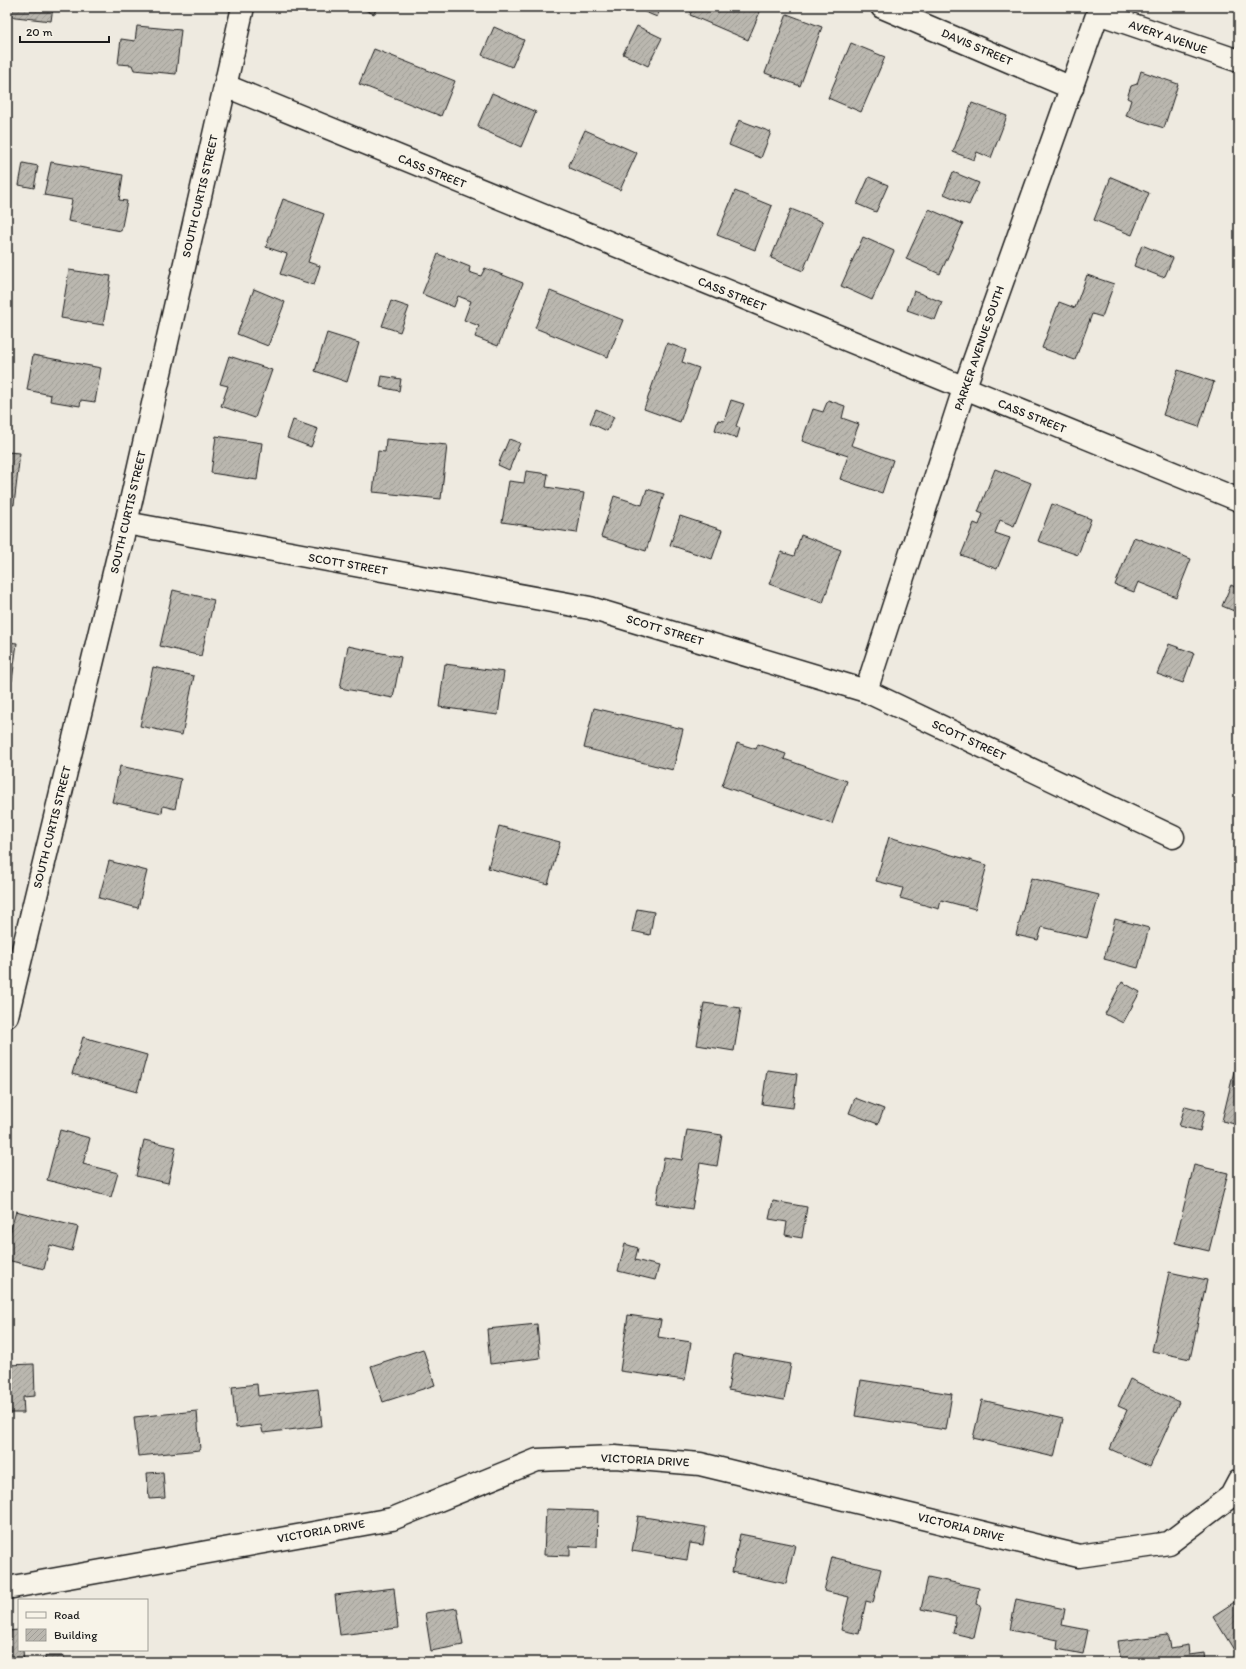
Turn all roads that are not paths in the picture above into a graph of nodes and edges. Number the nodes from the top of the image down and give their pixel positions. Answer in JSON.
{"nodes":[{"id":1,"x":243,"y":7,"type":"edge"},
{"id":2,"x":882,"y":7,"type":"edge"},
{"id":3,"x":1099,"y":10,"type":"edge"},
{"id":4,"x":1239,"y":61,"type":"edge"},
{"id":5,"x":226,"y":86,"type":"junction"},
{"id":6,"x":1072,"y":88,"type":"junction"},
{"id":7,"x":964,"y":389,"type":"junction"},
{"id":8,"x":1239,"y":500,"type":"edge"},
{"id":9,"x":126,"y":523,"type":"junction"},
{"id":10,"x":866,"y":691,"type":"junction"},
{"id":11,"x":1174,"y":837,"type":"dead end"},
{"id":12,"x":7,"y":1016,"type":"edge"},
{"id":13,"x":1239,"y":1481,"type":"edge"},
{"id":14,"x":7,"y":1588,"type":"edge"}],
"edges":[{"from":1,"to":5,"type":"street","name":"SOUTH CURTIS STREET"},
{"from":2,"to":6,"type":"street","name":"DAVIS STREET"},
{"from":3,"to":4,"type":"street","name":"AVERY AVENUE"},
{"from":3,"to":6,"type":"street","name":"PARKER AVENUE SOUTH"},
{"from":5,"to":7,"type":"street","name":"CASS STREET"},
{"from":5,"to":9,"type":"street","name":"SOUTH CURTIS STREET"},
{"from":6,"to":7,"type":"street","name":"PARKER AVENUE SOUTH"},
{"from":7,"to":8,"type":"street","name":"CASS STREET"},
{"from":7,"to":10,"type":"street","name":"PARKER AVENUE SOUTH"},
{"from":9,"to":10,"type":"street","name":"SCOTT STREET"},
{"from":9,"to":12,"type":"street","name":"SOUTH CURTIS STREET"},
{"from":10,"to":11,"type":"street","name":"SCOTT STREET"},
{"from":13,"to":14,"type":"street","name":"VICTORIA DRIVE"}]}
